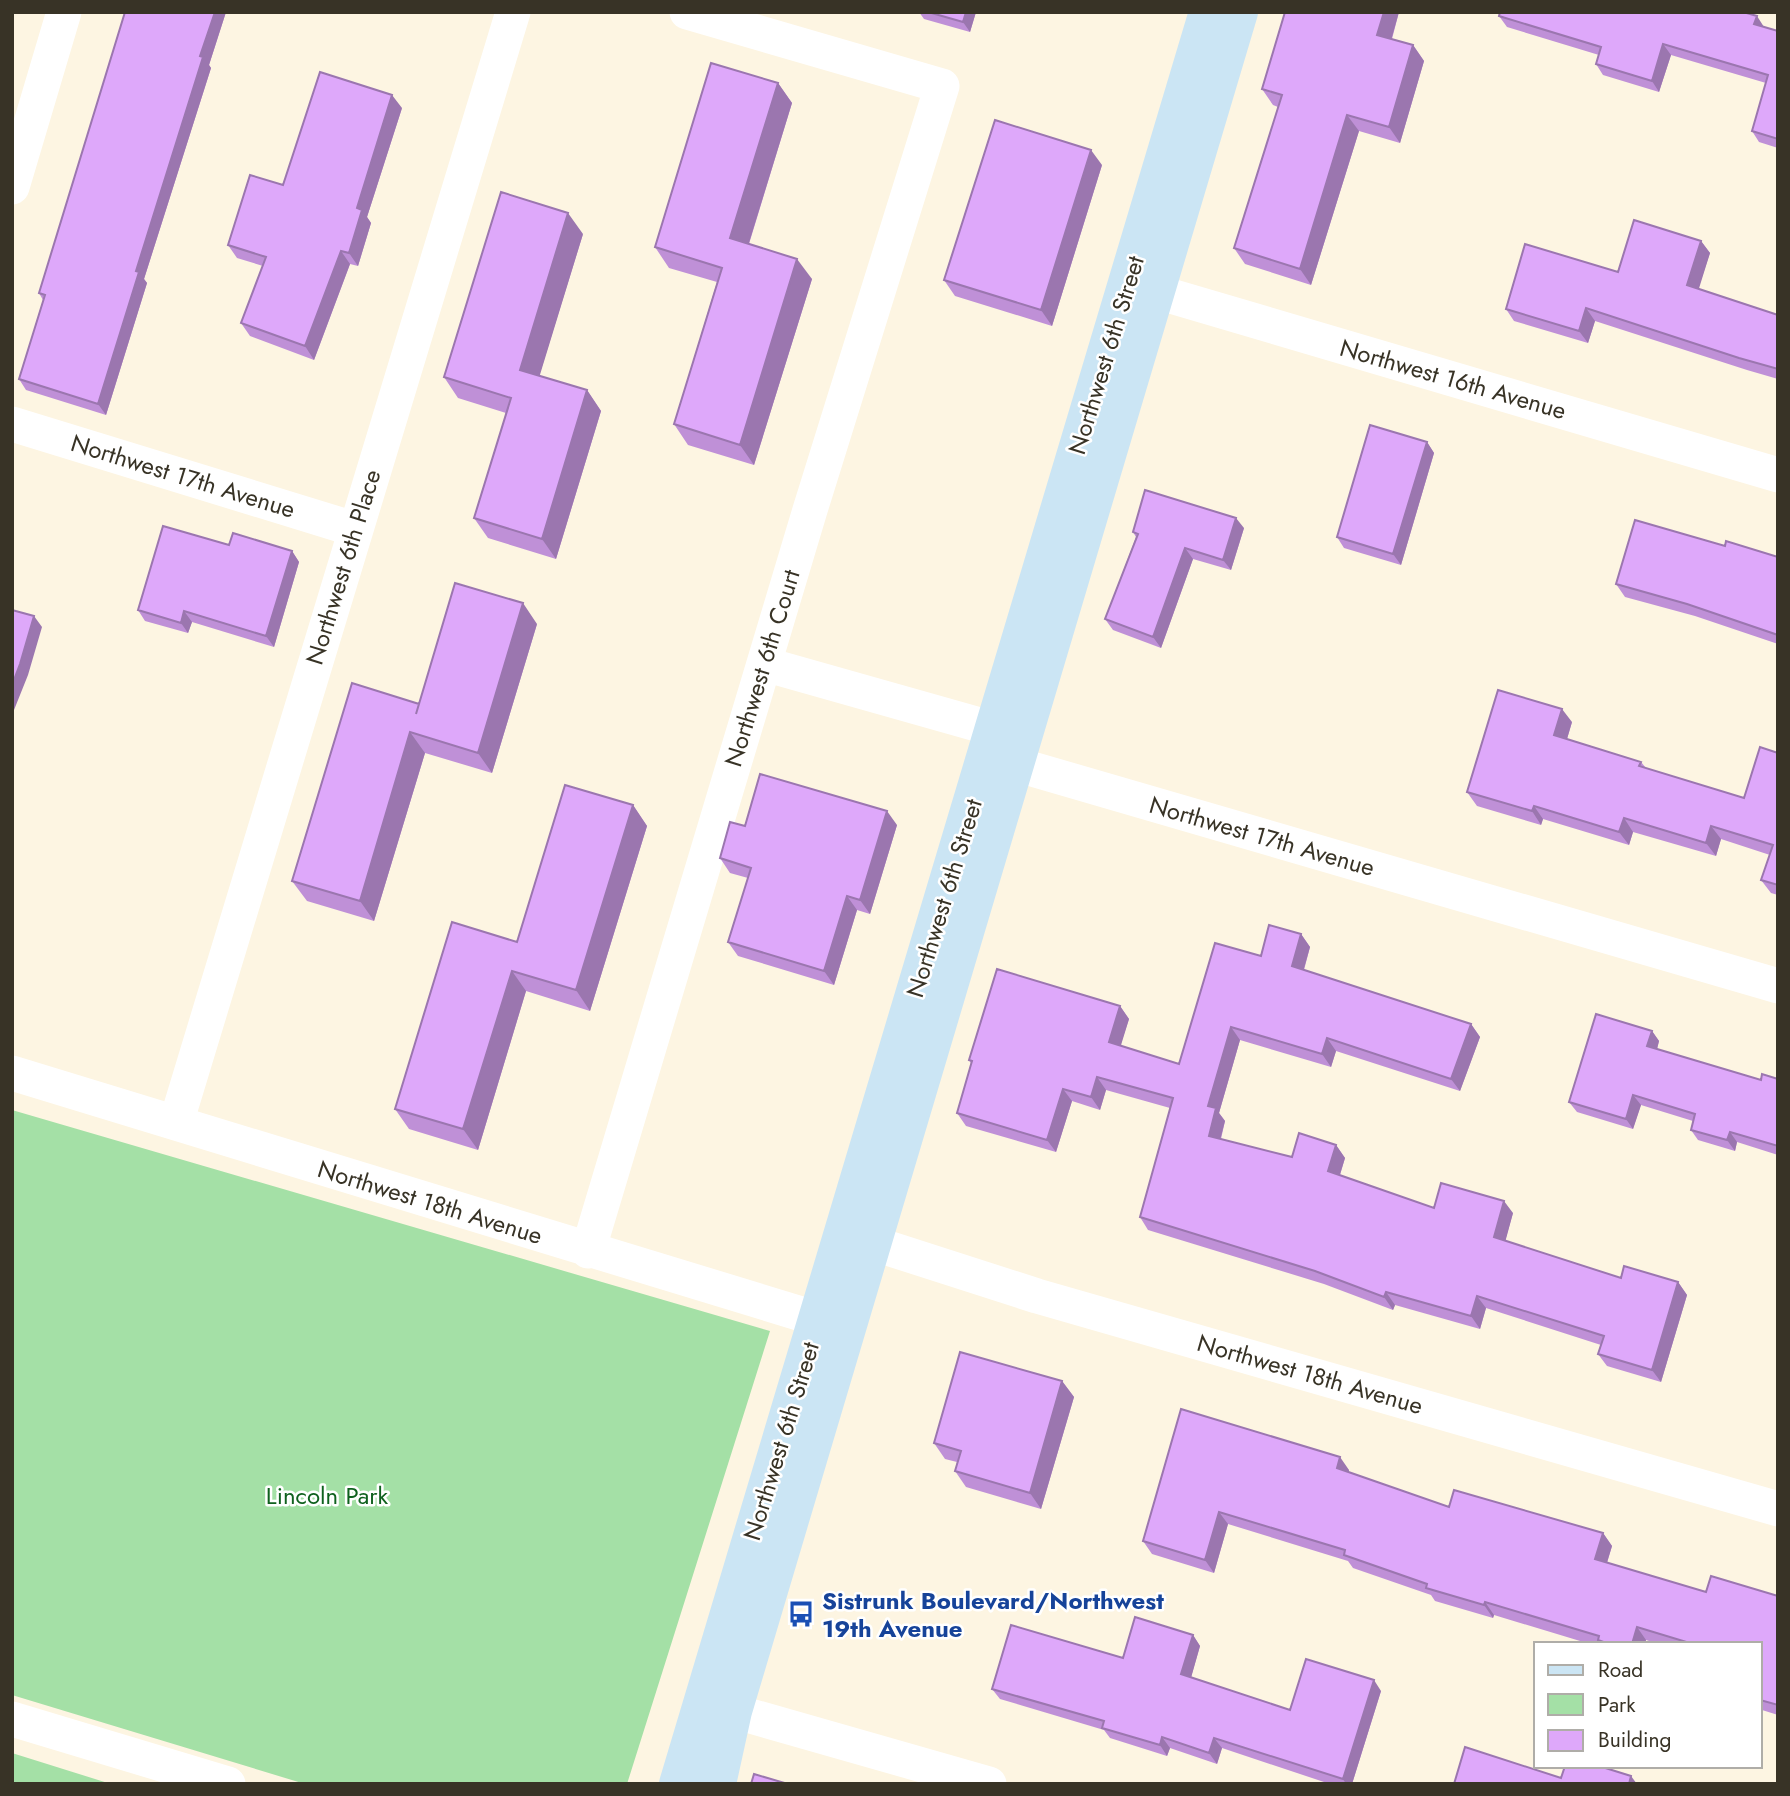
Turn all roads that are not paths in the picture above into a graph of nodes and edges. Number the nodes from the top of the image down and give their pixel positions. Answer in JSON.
{"nodes":[{"id":1,"x":64,"y":12,"type":"edge"},
{"id":2,"x":513,"y":12,"type":"edge"},
{"id":3,"x":687,"y":12,"type":"edge"},
{"id":4,"x":1208,"y":12,"type":"edge"},
{"id":5,"x":1239,"y":12,"type":"edge"},
{"id":6,"x":12,"y":187,"type":"edge"},
{"id":7,"x":1142,"y":287,"type":"junction"},
{"id":8,"x":12,"y":424,"type":"edge"},
{"id":9,"x":1778,"y":475,"type":"edge"},
{"id":10,"x":354,"y":529,"type":"junction"},
{"id":11,"x":764,"y":664,"type":"junction"},
{"id":12,"x":994,"y":729,"type":"junction"},
{"id":13,"x":1015,"y":764,"type":"junction"},
{"id":14,"x":1778,"y":986,"type":"edge"},
{"id":15,"x":12,"y":1073,"type":"edge"},
{"id":16,"x":176,"y":1123,"type":"junction"},
{"id":17,"x":859,"y":1239,"type":"junction"},
{"id":18,"x":587,"y":1251,"type":"junction"},
{"id":19,"x":833,"y":1324,"type":"junction"},
{"id":20,"x":1778,"y":1509,"type":"edge"},
{"id":21,"x":733,"y":1711,"type":"junction"},
{"id":22,"x":12,"y":1719,"type":"edge"},
{"id":23,"x":228,"y":1784,"type":"edge"},
{"id":24,"x":678,"y":1784,"type":"edge"},
{"id":25,"x":718,"y":1784,"type":"edge"},
{"id":26,"x":989,"y":1784,"type":"edge"}],
"edges":[{"from":1,"to":6,"type":"street"},
{"from":2,"to":10,"type":"street","name":"Northwest 6th Place"},
{"from":3,"to":11,"type":"street","name":"Northwest 6th Court"},
{"from":4,"to":7,"type":"street","name":"Northwest 6th Street"},
{"from":5,"to":7,"type":"street","name":"Northwest 6th Street"},
{"from":7,"to":9,"type":"street","name":"Northwest 16th Avenue"},
{"from":7,"to":12,"type":"street","name":"Northwest 6th Street"},
{"from":7,"to":13,"type":"street","name":"Northwest 6th Street"},
{"from":8,"to":10,"type":"street","name":"Northwest 17th Avenue"},
{"from":10,"to":16,"type":"street","name":"Northwest 6th Place"},
{"from":11,"to":12,"type":"street"},
{"from":11,"to":18,"type":"street","name":"Northwest 6th Court"},
{"from":12,"to":13,"type":"street"},
{"from":12,"to":17,"type":"street","name":"Northwest 6th Street"},
{"from":13,"to":14,"type":"street","name":"Northwest 17th Avenue"},
{"from":13,"to":17,"type":"street","name":"Northwest 6th Street"},
{"from":15,"to":16,"type":"street","name":"Northwest 18th Avenue"},
{"from":16,"to":18,"type":"street","name":"Northwest 18th Avenue"},
{"from":17,"to":19,"type":"street","name":"Northwest 6th Street"},
{"from":17,"to":20,"type":"street","name":"Northwest 18th Avenue"},
{"from":18,"to":19,"type":"street","name":"Northwest 18th Avenue"},
{"from":19,"to":21,"type":"street","name":"Northwest 6th Street"},
{"from":19,"to":24,"type":"street","name":"Northwest 6th Street"},
{"from":21,"to":25,"type":"street","name":"Northwest 6th Street"},
{"from":21,"to":26,"type":"street"},
{"from":22,"to":23,"type":"street"}]}
